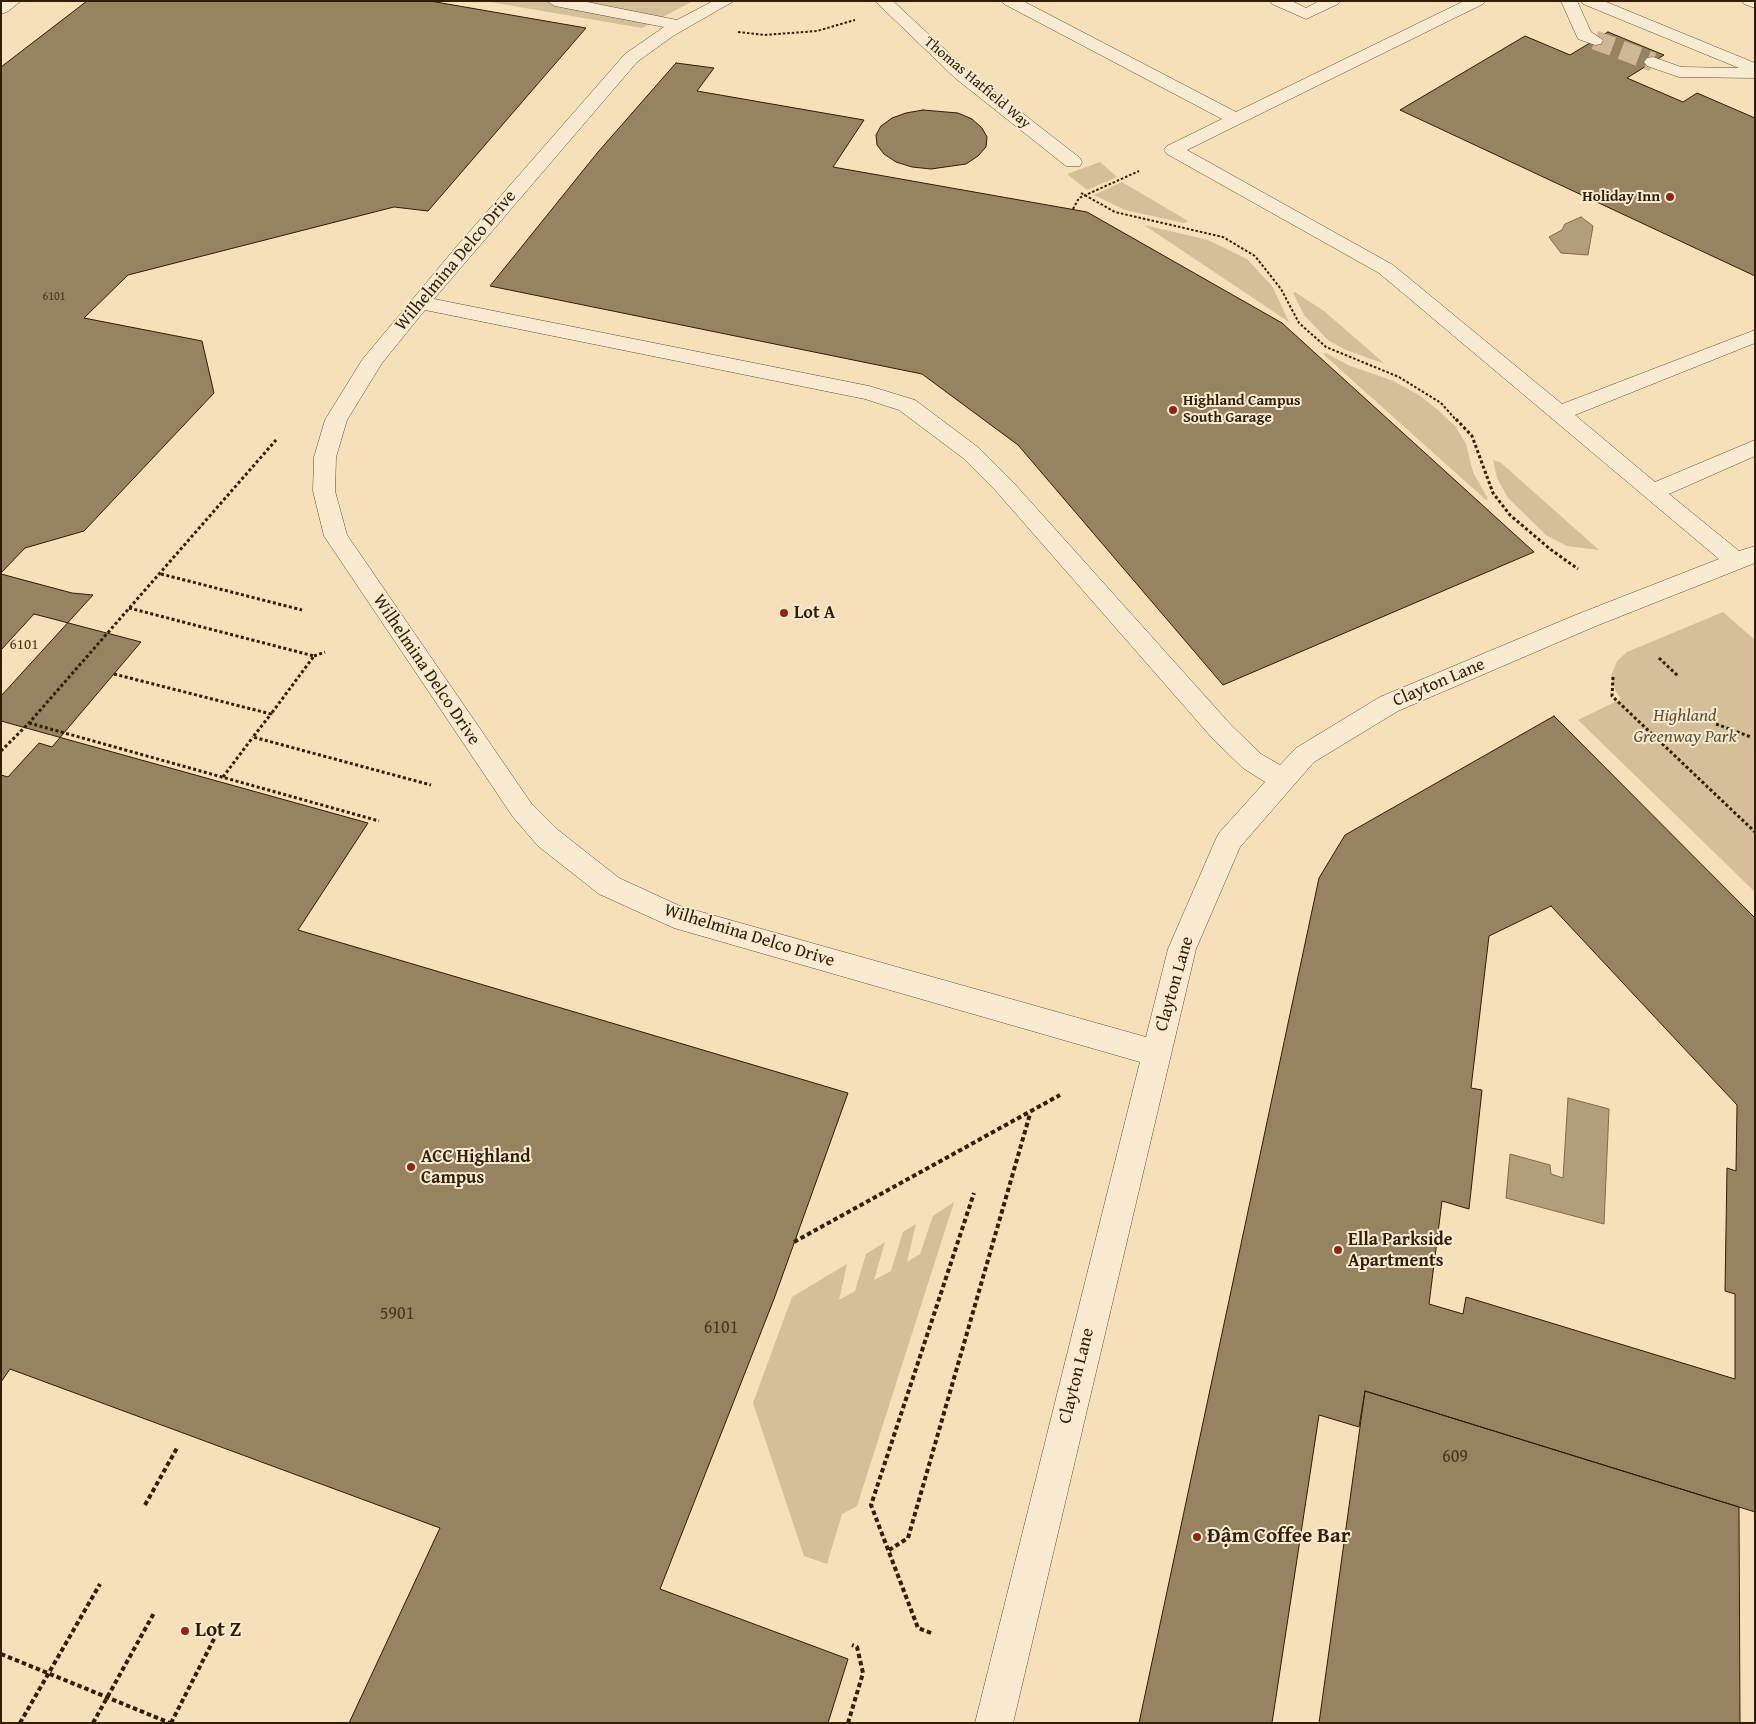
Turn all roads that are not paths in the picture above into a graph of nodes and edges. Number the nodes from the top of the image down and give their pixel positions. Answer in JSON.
{"nodes":[{"id":1,"x":12,"y":1,"type":"edge"},
{"id":2,"x":555,"y":1,"type":"edge"},
{"id":3,"x":726,"y":1,"type":"edge"},
{"id":4,"x":883,"y":1,"type":"edge"},
{"id":5,"x":1010,"y":1,"type":"edge"},
{"id":6,"x":1278,"y":1,"type":"edge"},
{"id":7,"x":1332,"y":1,"type":"edge"},
{"id":8,"x":1477,"y":1,"type":"edge"},
{"id":9,"x":1569,"y":1,"type":"edge"},
{"id":10,"x":1589,"y":1,"type":"edge"},
{"id":11,"x":1750,"y":1,"type":"edge"},
{"id":12,"x":1755,"y":3,"type":"edge"},
{"id":13,"x":1,"y":10,"type":"edge"},
{"id":14,"x":678,"y":25,"type":"junction"},
{"id":15,"x":1596,"y":40,"type":"tunnel mouth"},
{"id":16,"x":1653,"y":62,"type":"tunnel mouth"},
{"id":17,"x":1755,"y":69,"type":"edge"},
{"id":18,"x":1755,"y":74,"type":"edge"},
{"id":19,"x":1236,"y":119,"type":"junction"},
{"id":20,"x":1073,"y":162,"type":"dead end"},
{"id":21,"x":421,"y":303,"type":"junction"},
{"id":22,"x":1755,"y":336,"type":"edge"},
{"id":23,"x":1560,"y":413,"type":"junction"},
{"id":24,"x":1755,"y":447,"type":"edge"},
{"id":25,"x":1653,"y":492,"type":"junction"},
{"id":26,"x":1746,"y":558,"type":"edge"},
{"id":27,"x":1283,"y":780,"type":"junction"},
{"id":28,"x":1156,"y":1054,"type":"junction"},
{"id":29,"x":994,"y":1723,"type":"edge"}],
"edges":[{"from":1,"to":13,"type":"street"},
{"from":2,"to":14,"type":"street"},
{"from":3,"to":14,"type":"street","name":"Wilhelmina Delco Drive"},
{"from":4,"to":20,"type":"street","name":"Thomas Hatfield Way"},
{"from":5,"to":19,"type":"street"},
{"from":6,"to":7,"type":"street"},
{"from":8,"to":19,"type":"street"},
{"from":9,"to":15,"type":"street"},
{"from":10,"to":17,"type":"street"},
{"from":11,"to":12,"type":"street"},
{"from":14,"to":21,"type":"street","name":"Wilhelmina Delco Drive"},
{"from":16,"to":18,"type":"street"},
{"from":19,"to":23,"type":"street"},
{"from":21,"to":27,"type":"street"},
{"from":21,"to":28,"type":"street","name":"Wilhelmina Delco Drive"},
{"from":22,"to":23,"type":"street"},
{"from":23,"to":25,"type":"street"},
{"from":24,"to":25,"type":"street"},
{"from":25,"to":26,"type":"street"},
{"from":26,"to":27,"type":"street","name":"Clayton Lane"},
{"from":27,"to":28,"type":"street","name":"Clayton Lane"},
{"from":28,"to":29,"type":"street","name":"Clayton Lane"}]}
